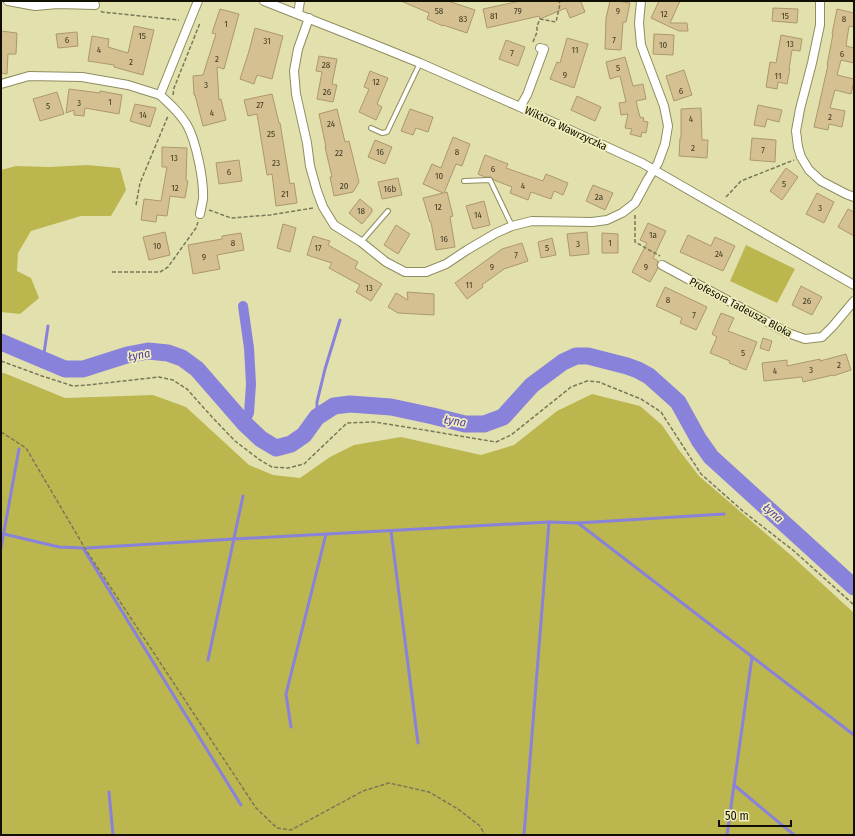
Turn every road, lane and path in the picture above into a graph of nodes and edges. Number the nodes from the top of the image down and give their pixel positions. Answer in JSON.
{"nodes":[{"id":1,"x":8,"y":1,"type":"edge"},
{"id":2,"x":198,"y":1,"type":"edge"},
{"id":3,"x":264,"y":1,"type":"edge"},
{"id":4,"x":300,"y":1,"type":"edge"},
{"id":5,"x":559,"y":1,"type":"edge"},
{"id":6,"x":641,"y":1,"type":"edge"},
{"id":7,"x":820,"y":1,"type":"edge"},
{"id":8,"x":58,"y":2,"type":"edge"},
{"id":9,"x":96,"y":5,"type":"joint"},
{"id":10,"x":298,"y":14,"type":"junction"},
{"id":11,"x":308,"y":18,"type":"junction"},
{"id":12,"x":179,"y":20,"type":"dead end"},
{"id":13,"x":200,"y":23,"type":"dead end"},
{"id":14,"x":540,"y":48,"type":"joint"},
{"id":15,"x":420,"y":63,"type":"junction"},
{"id":16,"x":1,"y":84,"type":"edge"},
{"id":17,"x":160,"y":95,"type":"junction"},
{"id":18,"x":172,"y":106,"type":"junction"},
{"id":19,"x":520,"y":107,"type":"junction"},
{"id":20,"x":370,"y":128,"type":"dead end"},
{"id":21,"x":801,"y":157,"type":"junction"},
{"id":22,"x":654,"y":170,"type":"junction"},
{"id":23,"x":464,"y":181,"type":"dead end"},
{"id":24,"x":726,"y":196,"type":"dead end"},
{"id":25,"x":854,"y":197,"type":"edge"},
{"id":26,"x":635,"y":203,"type":"junction"},
{"id":27,"x":136,"y":205,"type":"dead end"},
{"id":28,"x":323,"y":207,"type":"junction"},
{"id":29,"x":201,"y":210,"type":"junction"},
{"id":30,"x":388,"y":211,"type":"dead end"},
{"id":31,"x":512,"y":226,"type":"junction"},
{"id":32,"x":361,"y":242,"type":"junction"},
{"id":33,"x":662,"y":265,"type":"joint"},
{"id":34,"x":112,"y":272,"type":"dead end"},
{"id":35,"x":854,"y":285,"type":"edge"},
{"id":36,"x":854,"y":301,"type":"edge"},
{"id":37,"x":1,"y":361,"type":"edge"},
{"id":38,"x":1,"y":432,"type":"edge"},
{"id":39,"x":854,"y":605,"type":"edge"},
{"id":40,"x":485,"y":835,"type":"edge"}],
"edges":[{"from":1,"to":8,"type":"street"},
{"from":2,"to":17,"type":"street"},
{"from":3,"to":10,"type":"street","name":"Wiktora Wawrzyczka"},
{"from":4,"to":10,"type":"street"},
{"from":5,"to":14,"type":"path"},
{"from":6,"to":22,"type":"street"},
{"from":7,"to":21,"type":"street"},
{"from":8,"to":9,"type":"street"},
{"from":9,"to":12,"type":"path"},
{"from":10,"to":11,"type":"street","name":"Wiktora Wawrzyczka"},
{"from":11,"to":15,"type":"street","name":"Wiktora Wawrzyczka"},
{"from":11,"to":28,"type":"street"},
{"from":13,"to":18,"type":"path"},
{"from":14,"to":19,"type":"street"},
{"from":15,"to":19,"type":"street","name":"Wiktora Wawrzyczka"},
{"from":15,"to":20,"type":"lane"},
{"from":16,"to":17,"type":"street"},
{"from":17,"to":18,"type":"street"},
{"from":18,"to":27,"type":"path"},
{"from":18,"to":29,"type":"street"},
{"from":19,"to":22,"type":"street","name":"Wiktora Wawrzyczka"},
{"from":21,"to":24,"type":"path"},
{"from":21,"to":25,"type":"street"},
{"from":22,"to":26,"type":"street"},
{"from":22,"to":35,"type":"street","name":"Wiktora Wawrzyczka"},
{"from":23,"to":31,"type":"lane"},
{"from":26,"to":31,"type":"street"},
{"from":26,"to":33,"type":"path"},
{"from":28,"to":29,"type":"path"},
{"from":28,"to":32,"type":"street"},
{"from":29,"to":34,"type":"path"},
{"from":30,"to":32,"type":"lane"},
{"from":31,"to":32,"type":"street"},
{"from":33,"to":36,"type":"street","name":"Profesora Tadeusza Bloka"},
{"from":37,"to":39,"type":"path"},
{"from":38,"to":40,"type":"path"}]}
